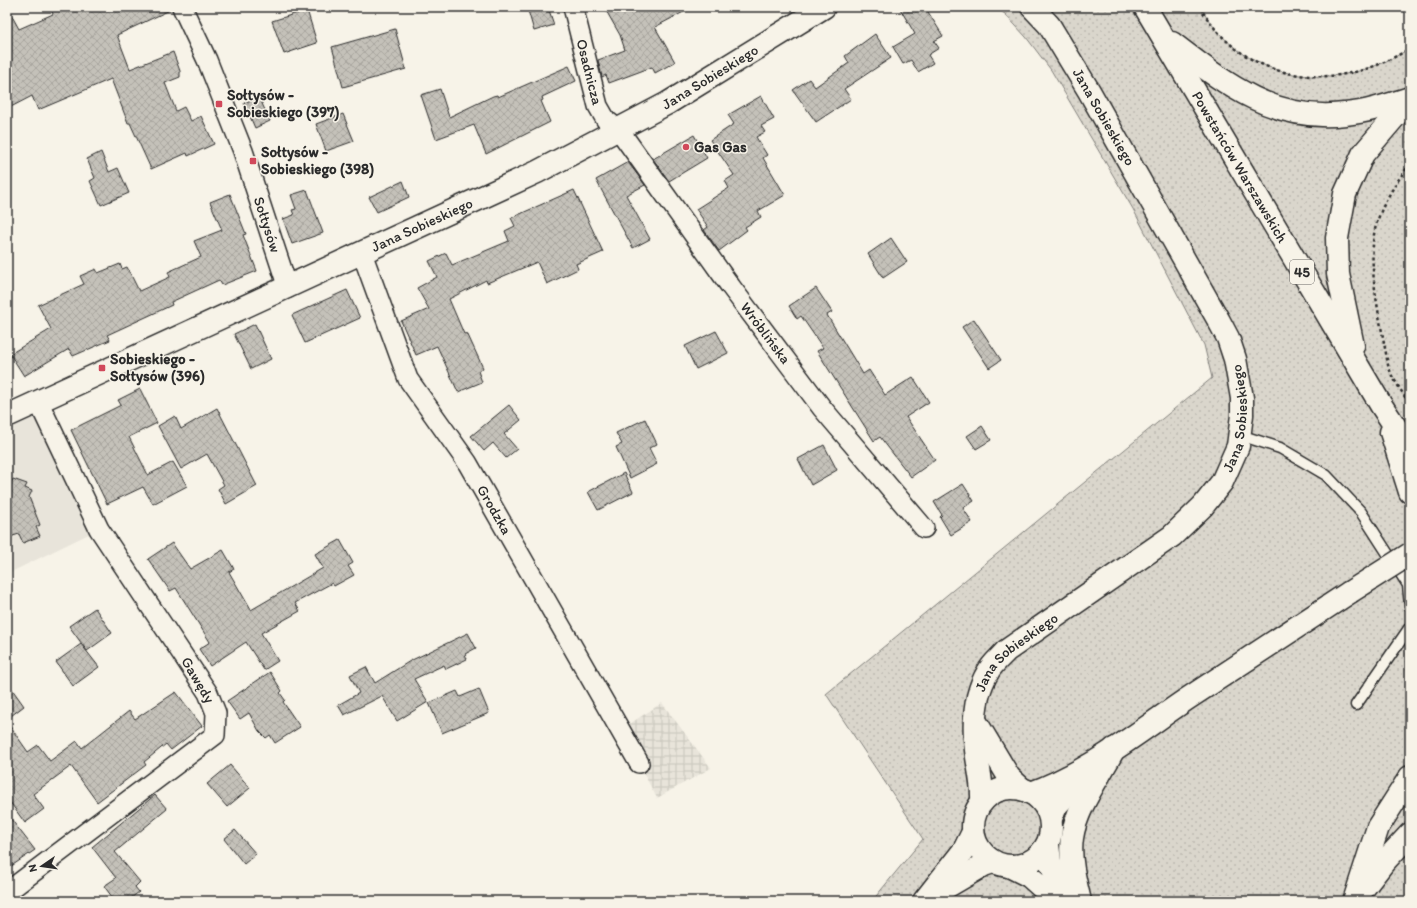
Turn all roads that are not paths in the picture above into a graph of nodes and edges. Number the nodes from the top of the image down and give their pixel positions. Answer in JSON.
{"nodes":[{"id":1,"x":182,"y":7,"type":"edge"},
{"id":2,"x":573,"y":7,"type":"edge"},
{"id":3,"x":824,"y":7,"type":"edge"},
{"id":4,"x":1032,"y":7,"type":"edge"},
{"id":5,"x":1145,"y":7,"type":"edge"},
{"id":6,"x":1162,"y":35,"type":"junction"},
{"id":7,"x":1410,"y":99,"type":"edge"},
{"id":8,"x":619,"y":130,"type":"junction"},
{"id":9,"x":362,"y":253,"type":"junction"},
{"id":10,"x":288,"y":288,"type":"junction"},
{"id":11,"x":1357,"y":364,"type":"junction"},
{"id":12,"x":39,"y":403,"type":"junction"},
{"id":13,"x":1381,"y":405,"type":"junction"},
{"id":14,"x":7,"y":416,"type":"edge"},
{"id":15,"x":1240,"y":435,"type":"junction"},
{"id":16,"x":1410,"y":449,"type":"edge"},
{"id":17,"x":1410,"y":492,"type":"edge"},
{"id":18,"x":924,"y":528,"type":"dead end"},
{"id":19,"x":1410,"y":554,"type":"edge"},
{"id":20,"x":1410,"y":606,"type":"edge"},
{"id":21,"x":1410,"y":627,"type":"edge"},
{"id":22,"x":1356,"y":705,"type":"dead end"},
{"id":23,"x":975,"y":720,"type":"junction"},
{"id":24,"x":1106,"y":755,"type":"junction"},
{"id":25,"x":639,"y":763,"type":"dead end"},
{"id":26,"x":1410,"y":777,"type":"edge"},
{"id":27,"x":1026,"y":791,"type":"junction"},
{"id":28,"x":982,"y":802,"type":"junction"},
{"id":29,"x":1051,"y":818,"type":"junction"},
{"id":30,"x":973,"y":832,"type":"junction"},
{"id":31,"x":1410,"y":834,"type":"edge"},
{"id":32,"x":1048,"y":845,"type":"junction"},
{"id":33,"x":1002,"y":864,"type":"junction"},
{"id":34,"x":7,"y":892,"type":"edge"},
{"id":35,"x":926,"y":899,"type":"edge"},
{"id":36,"x":1057,"y":901,"type":"edge"},
{"id":37,"x":1068,"y":901,"type":"edge"},
{"id":38,"x":1080,"y":901,"type":"edge"},
{"id":39,"x":1354,"y":901,"type":"edge"}],
"edges":[{"from":1,"to":10,"type":"street","name":"Sołtysów"},
{"from":2,"to":8,"type":"street","name":"Osadnicza"},
{"from":3,"to":8,"type":"main road","name":"Jana Sobieskiego"},
{"from":4,"to":15,"type":"main road","name":"Jana Sobieskiego"},
{"from":5,"to":6,"type":"main road","name":"Powstańców Warszawskich","number":"45"},
{"from":6,"to":7,"type":"main road"},
{"from":6,"to":11,"type":"main road","name":"Powstańców Warszawskich","number":"45"},
{"from":7,"to":11,"type":"main road"},
{"from":8,"to":9,"type":"main road","name":"Jana Sobieskiego"},
{"from":8,"to":18,"type":"street","name":"Wróblińska"},
{"from":9,"to":10,"type":"main road","name":"Jana Sobieskiego"},
{"from":9,"to":25,"type":"street","name":"Grodzka"},
{"from":10,"to":12,"type":"main road","name":"Jana Sobieskiego"},
{"from":11,"to":13,"type":"main road","name":"Powstańców Warszawskich","number":"45"},
{"from":12,"to":14,"type":"main road","name":"Jana Sobieskiego"},
{"from":12,"to":34,"type":"street","name":"Gawędy"},
{"from":13,"to":16,"type":"main road","name":"Powstańców Warszawskich","number":"45"},
{"from":13,"to":17,"type":"main road"},
{"from":15,"to":20,"type":"lane"},
{"from":15,"to":23,"type":"main road","name":"Jana Sobieskiego"},
{"from":19,"to":24,"type":"main road","bridge":true},
{"from":21,"to":22,"type":"lane"},
{"from":23,"to":27,"type":"main road"},
{"from":23,"to":28,"type":"main road","name":"Jana Sobieskiego"},
{"from":24,"to":27,"type":"main road"},
{"from":24,"to":29,"type":"main road"},
{"from":24,"to":38,"type":"main road"},
{"from":26,"to":39,"type":"main road"},
{"from":27,"to":28,"type":"main road"},
{"from":27,"to":29,"type":"main road"},
{"from":28,"to":30,"type":"main road"},
{"from":29,"to":32,"type":"main road"},
{"from":30,"to":33,"type":"main road"},
{"from":30,"to":35,"type":"main road"},
{"from":31,"to":39,"type":"main road"},
{"from":32,"to":33,"type":"main road"},
{"from":32,"to":37,"type":"main road"},
{"from":33,"to":35,"type":"main road"},
{"from":33,"to":36,"type":"main road"}]}
